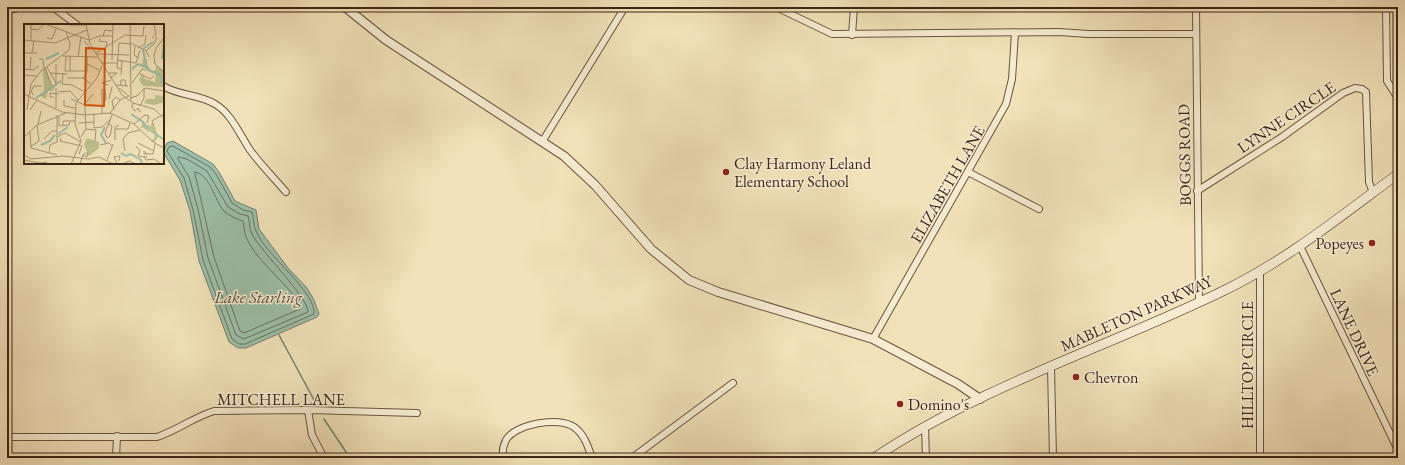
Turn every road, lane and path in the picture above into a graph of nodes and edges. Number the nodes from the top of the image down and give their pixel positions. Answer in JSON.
{"nodes":[{"id":1,"x":21,"y":7,"type":"edge"},
{"id":2,"x":53,"y":7,"type":"edge"},
{"id":3,"x":345,"y":7,"type":"edge"},
{"id":4,"x":625,"y":7,"type":"edge"},
{"id":5,"x":776,"y":7,"type":"edge"},
{"id":6,"x":854,"y":7,"type":"edge"},
{"id":7,"x":1196,"y":7,"type":"edge"},
{"id":8,"x":1386,"y":7,"type":"edge"},
{"id":9,"x":7,"y":11,"type":"edge"},
{"id":10,"x":76,"y":24,"type":"edge"},
{"id":11,"x":1015,"y":33,"type":"junction"},
{"id":12,"x":1196,"y":34,"type":"junction"},
{"id":13,"x":852,"y":35,"type":"junction"},
{"id":14,"x":164,"y":86,"type":"edge"},
{"id":15,"x":1398,"y":98,"type":"edge"},
{"id":16,"x":542,"y":142,"type":"junction"},
{"id":17,"x":968,"y":172,"type":"junction"},
{"id":18,"x":1398,"y":174,"type":"edge"},
{"id":19,"x":1197,"y":191,"type":"junction"},
{"id":20,"x":286,"y":192,"type":"dead end"},
{"id":21,"x":1372,"y":192,"type":"junction"},
{"id":22,"x":1039,"y":209,"type":"dead end"},
{"id":23,"x":1300,"y":246,"type":"junction"},
{"id":24,"x":1260,"y":272,"type":"junction"},
{"id":25,"x":1199,"y":302,"type":"junction"},
{"id":26,"x":873,"y":339,"type":"junction"},
{"id":27,"x":1051,"y":367,"type":"junction"},
{"id":28,"x":733,"y":383,"type":"dead end"},
{"id":29,"x":980,"y":399,"type":"junction"},
{"id":30,"x":308,"y":410,"type":"junction"},
{"id":31,"x":417,"y":413,"type":"dead end"},
{"id":32,"x":925,"y":427,"type":"junction"},
{"id":33,"x":117,"y":436,"type":"junction"},
{"id":34,"x":7,"y":437,"type":"edge"},
{"id":35,"x":1398,"y":450,"type":"edge"},
{"id":36,"x":116,"y":458,"type":"edge"},
{"id":37,"x":324,"y":458,"type":"edge"},
{"id":38,"x":503,"y":458,"type":"edge"},
{"id":39,"x":592,"y":458,"type":"edge"},
{"id":40,"x":632,"y":458,"type":"edge"},
{"id":41,"x":874,"y":458,"type":"edge"},
{"id":42,"x":926,"y":458,"type":"edge"},
{"id":43,"x":1053,"y":458,"type":"edge"},
{"id":44,"x":1260,"y":458,"type":"edge"}],
"edges":[{"from":1,"to":9,"type":"street"},
{"from":2,"to":10,"type":"street"},
{"from":3,"to":16,"type":"street"},
{"from":4,"to":16,"type":"street"},
{"from":5,"to":13,"type":"street"},
{"from":6,"to":13,"type":"street"},
{"from":7,"to":12,"type":"street","name":"BOGGS ROAD"},
{"from":8,"to":15,"type":"street"},
{"from":11,"to":12,"type":"street"},
{"from":11,"to":13,"type":"street"},
{"from":11,"to":17,"type":"street","name":"ELIZABETH LANE"},
{"from":12,"to":19,"type":"street","name":"BOGGS ROAD"},
{"from":14,"to":20,"type":"street"},
{"from":16,"to":26,"type":"street"},
{"from":17,"to":22,"type":"street"},
{"from":17,"to":26,"type":"street","name":"ELIZABETH LANE"},
{"from":18,"to":21,"type":"main road","name":"MABLETON PARKWAY"},
{"from":19,"to":21,"type":"street","name":"LYNNE CIRCLE"},
{"from":19,"to":25,"type":"street","name":"BOGGS ROAD"},
{"from":21,"to":23,"type":"main road","name":"MABLETON PARKWAY"},
{"from":23,"to":24,"type":"main road","name":"MABLETON PARKWAY"},
{"from":23,"to":35,"type":"street","name":"LANE DRIVE"},
{"from":24,"to":25,"type":"main road","name":"MABLETON PARKWAY"},
{"from":24,"to":44,"type":"street","name":"HILLTOP CIRCLE"},
{"from":25,"to":27,"type":"main road","name":"MABLETON PARKWAY"},
{"from":26,"to":29,"type":"street"},
{"from":27,"to":29,"type":"main road","name":"MABLETON PARKWAY"},
{"from":27,"to":43,"type":"street"},
{"from":28,"to":40,"type":"street"},
{"from":29,"to":32,"type":"main road","name":"MABLETON PARKWAY"},
{"from":30,"to":31,"type":"street","name":"MITCHELL LANE"},
{"from":30,"to":33,"type":"street","name":"MITCHELL LANE"},
{"from":30,"to":37,"type":"street"},
{"from":32,"to":41,"type":"main road","name":"MABLETON PARKWAY"},
{"from":32,"to":42,"type":"street"},
{"from":33,"to":34,"type":"street","name":"MITCHELL LANE"},
{"from":33,"to":36,"type":"street"},
{"from":38,"to":39,"type":"street"}]}
